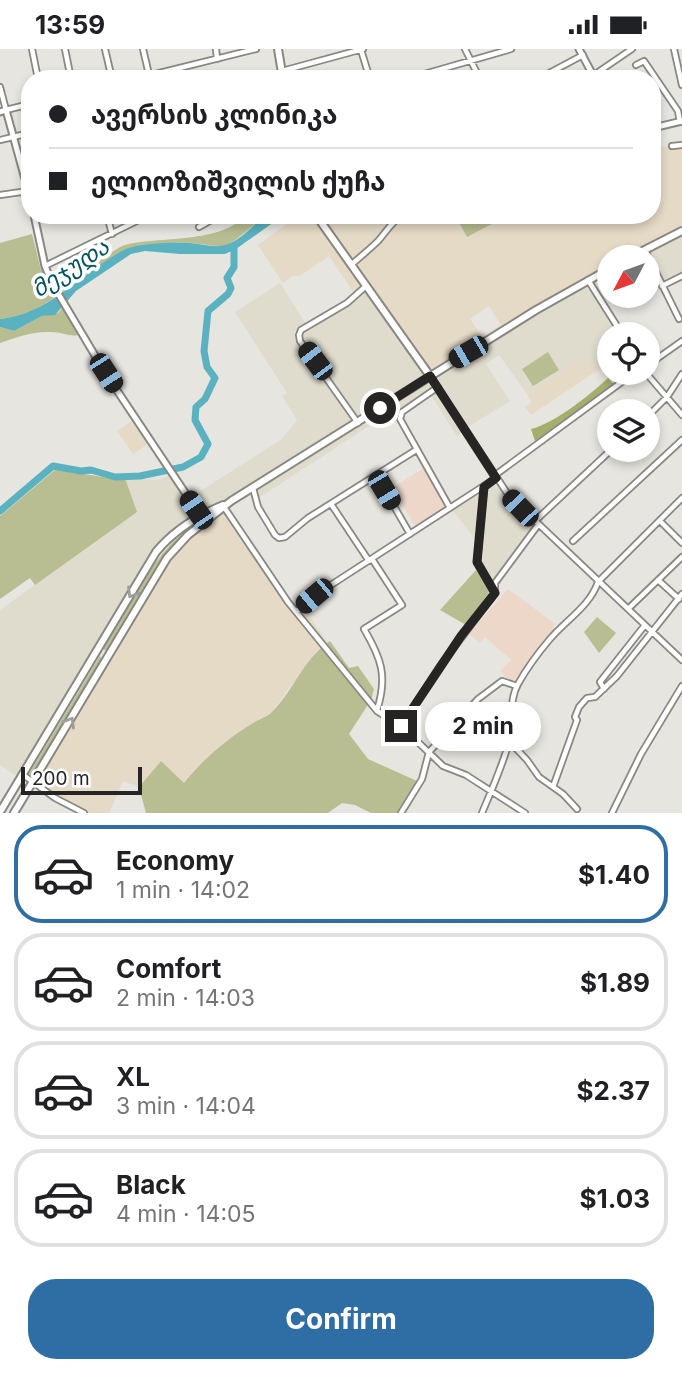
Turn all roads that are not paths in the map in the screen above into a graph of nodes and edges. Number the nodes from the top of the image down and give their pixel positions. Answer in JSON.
{"nodes":[{"id":1,"x":32,"y":49,"type":"edge"},
{"id":2,"x":65,"y":49,"type":"edge"},
{"id":3,"x":105,"y":49,"type":"edge"},
{"id":4,"x":143,"y":49,"type":"edge"},
{"id":5,"x":216,"y":49,"type":"edge"},
{"id":6,"x":256,"y":49,"type":"edge"},
{"id":7,"x":278,"y":49,"type":"edge"},
{"id":8,"x":362,"y":49,"type":"edge"},
{"id":9,"x":465,"y":49,"type":"edge"},
{"id":10,"x":511,"y":49,"type":"edge"},
{"id":11,"x":579,"y":49,"type":"edge"},
{"id":12,"x":632,"y":49,"type":"edge"},
{"id":13,"x":674,"y":49,"type":"edge"},
{"id":14,"x":243,"y":51,"type":"edge"},
{"id":15,"x":583,"y":55,"type":"junction"},
{"id":16,"x":218,"y":59,"type":"junction"},
{"id":17,"x":471,"y":60,"type":"junction"},
{"id":18,"x":636,"y":65,"type":"dead end"},
{"id":19,"x":36,"y":70,"type":"edge"},
{"id":20,"x":69,"y":70,"type":"edge"},
{"id":21,"x":110,"y":70,"type":"edge"},
{"id":22,"x":148,"y":70,"type":"edge"},
{"id":23,"x":176,"y":70,"type":"edge"},
{"id":24,"x":282,"y":70,"type":"edge"},
{"id":25,"x":298,"y":70,"type":"edge"},
{"id":26,"x":368,"y":70,"type":"edge"},
{"id":27,"x":437,"y":70,"type":"edge"},
{"id":28,"x":476,"y":70,"type":"edge"},
{"id":29,"x":555,"y":70,"type":"edge"},
{"id":30,"x":589,"y":70,"type":"edge"},
{"id":31,"x":602,"y":70,"type":"edge"},
{"id":32,"x":650,"y":70,"type":"edge"},
{"id":33,"x":682,"y":85,"type":"edge"},
{"id":34,"x":661,"y":86,"type":"edge"},
{"id":35,"x":0,"y":87,"type":"edge"},
{"id":36,"x":21,"y":106,"type":"edge"},
{"id":37,"x":3,"y":111,"type":"edge"},
{"id":38,"x":681,"y":122,"type":"edge"},
{"id":39,"x":661,"y":126,"type":"edge"},
{"id":40,"x":21,"y":135,"type":"edge"},
{"id":41,"x":13,"y":137,"type":"junction"},
{"id":42,"x":0,"y":140,"type":"edge"},
{"id":43,"x":682,"y":145,"type":"edge"},
{"id":44,"x":672,"y":146,"type":"dead end"},
{"id":45,"x":21,"y":166,"type":"edge"},
{"id":46,"x":21,"y":194,"type":"edge"},
{"id":47,"x":0,"y":195,"type":"edge"},
{"id":48,"x":36,"y":224,"type":"edge"},
{"id":49,"x":109,"y":224,"type":"edge"},
{"id":50,"x":131,"y":224,"type":"edge"},
{"id":51,"x":202,"y":224,"type":"edge"},
{"id":52,"x":322,"y":224,"type":"edge"},
{"id":53,"x":391,"y":224,"type":"edge"},
{"id":54,"x":198,"y":226,"type":"dead end"},
{"id":55,"x":682,"y":231,"type":"edge"},
{"id":56,"x":112,"y":234,"type":"junction"},
{"id":57,"x":655,"y":245,"type":"edge"},
{"id":58,"x":351,"y":265,"type":"junction"},
{"id":59,"x":45,"y":266,"type":"junction"},
{"id":60,"x":597,"y":275,"type":"edge"},
{"id":61,"x":682,"y":276,"type":"edge"},
{"id":62,"x":588,"y":280,"type":"junction"},
{"id":63,"x":660,"y":282,"type":"edge"},
{"id":64,"x":366,"y":286,"type":"junction"},
{"id":65,"x":662,"y":286,"type":"junction"},
{"id":66,"x":679,"y":319,"type":"dead end"},
{"id":67,"x":614,"y":322,"type":"edge"},
{"id":68,"x":682,"y":341,"type":"edge"},
{"id":69,"x":660,"y":357,"type":"edge"},
{"id":70,"x":682,"y":374,"type":"edge"},
{"id":71,"x":430,"y":376,"type":"junction"},
{"id":72,"x":618,"y":385,"type":"edge"},
{"id":73,"x":656,"y":385,"type":"edge"},
{"id":74,"x":439,"y":387,"type":"junction"},
{"id":75,"x":667,"y":397,"type":"junction"},
{"id":76,"x":660,"y":404,"type":"edge"},
{"id":77,"x":680,"y":408,"type":"edge"},
{"id":78,"x":682,"y":415,"type":"edge"},
{"id":79,"x":358,"y":423,"type":"junction"},
{"id":80,"x":682,"y":440,"type":"edge"},
{"id":81,"x":416,"y":450,"type":"junction"},
{"id":82,"x":599,"y":462,"type":"edge"},
{"id":83,"x":376,"y":475,"type":"junction"},
{"id":84,"x":496,"y":478,"type":"junction"},
{"id":85,"x":484,"y":487,"type":"junction"},
{"id":86,"x":253,"y":488,"type":"junction"},
{"id":87,"x":682,"y":498,"type":"edge"},
{"id":88,"x":231,"y":501,"type":"junction"},
{"id":89,"x":331,"y":504,"type":"junction"},
{"id":90,"x":224,"y":507,"type":"junction"},
{"id":91,"x":450,"y":508,"type":"junction"},
{"id":92,"x":200,"y":515,"type":"junction"},
{"id":93,"x":660,"y":521,"type":"junction"},
{"id":94,"x":202,"y":523,"type":"junction"},
{"id":95,"x":536,"y":523,"type":"junction"},
{"id":96,"x":410,"y":534,"type":"junction"},
{"id":97,"x":573,"y":541,"type":"dead end"},
{"id":98,"x":682,"y":543,"type":"edge"},
{"id":99,"x":682,"y":557,"type":"edge"},
{"id":100,"x":370,"y":560,"type":"junction"},
{"id":101,"x":658,"y":580,"type":"junction"},
{"id":102,"x":598,"y":582,"type":"junction"},
{"id":103,"x":495,"y":593,"type":"junction"},
{"id":104,"x":680,"y":597,"type":"edge"},
{"id":105,"x":628,"y":609,"type":"junction"},
{"id":106,"x":297,"y":611,"type":"junction"},
{"id":107,"x":645,"y":625,"type":"junction"},
{"id":108,"x":653,"y":632,"type":"junction"},
{"id":109,"x":97,"y":650,"type":"junction"},
{"id":110,"x":109,"y":657,"type":"junction"},
{"id":111,"x":682,"y":659,"type":"edge"},
{"id":112,"x":517,"y":686,"type":"junction"},
{"id":113,"x":682,"y":686,"type":"edge"},
{"id":114,"x":604,"y":689,"type":"junction"},
{"id":115,"x":377,"y":711,"type":"junction"},
{"id":116,"x":401,"y":726,"type":"junction"},
{"id":117,"x":509,"y":741,"type":"junction"},
{"id":118,"x":429,"y":752,"type":"junction"},
{"id":119,"x":22,"y":774,"type":"junction"},
{"id":120,"x":34,"y":781,"type":"junction"},
{"id":121,"x":553,"y":787,"type":"junction"},
{"id":122,"x":491,"y":790,"type":"junction"},
{"id":123,"x":577,"y":809,"type":"dead end"},
{"id":124,"x":0,"y":812,"type":"edge"},
{"id":125,"x":15,"y":813,"type":"edge"},
{"id":126,"x":84,"y":813,"type":"edge"},
{"id":127,"x":401,"y":813,"type":"edge"},
{"id":128,"x":482,"y":813,"type":"edge"},
{"id":129,"x":525,"y":813,"type":"edge"},
{"id":130,"x":612,"y":813,"type":"edge"}],
"edges":[{"from":1,"to":19,"type":"street"},
{"from":2,"to":20,"type":"street"},
{"from":3,"to":21,"type":"street"},
{"from":4,"to":22,"type":"street"},
{"from":5,"to":16,"type":"street"},
{"from":6,"to":14,"type":"street"},
{"from":7,"to":24,"type":"main road"},
{"from":8,"to":25,"type":"street"},
{"from":8,"to":26,"type":"street"},
{"from":9,"to":17,"type":"street"},
{"from":10,"to":17,"type":"street"},
{"from":11,"to":15,"type":"street"},
{"from":12,"to":31,"type":"street"},
{"from":13,"to":33,"type":"street"},
{"from":14,"to":16,"type":"street"},
{"from":15,"to":29,"type":"street"},
{"from":15,"to":30,"type":"street"},
{"from":16,"to":23,"type":"street"},
{"from":17,"to":27,"type":"street"},
{"from":17,"to":28,"type":"street"},
{"from":18,"to":32,"type":"street"},
{"from":34,"to":38,"type":"street"},
{"from":35,"to":37,"type":"street"},
{"from":36,"to":37,"type":"street"},
{"from":37,"to":41,"type":"street"},
{"from":38,"to":39,"type":"street"},
{"from":40,"to":41,"type":"street"},
{"from":41,"to":42,"type":"street"},
{"from":41,"to":45,"type":"street"},
{"from":43,"to":44,"type":"street"},
{"from":46,"to":47,"type":"street"},
{"from":48,"to":59,"type":"street"},
{"from":49,"to":56,"type":"street"},
{"from":50,"to":56,"type":"street"},
{"from":51,"to":54,"type":"street"},
{"from":52,"to":58,"type":"main road"},
{"from":53,"to":58,"type":"street"},
{"from":55,"to":57,"type":"main road"},
{"from":56,"to":59,"type":"street"},
{"from":58,"to":64,"type":"main road"},
{"from":59,"to":92,"type":"street"},
{"from":60,"to":62,"type":"main road"},
{"from":61,"to":65,"type":"street"},
{"from":62,"to":67,"type":"street"},
{"from":62,"to":71,"type":"main road"},
{"from":63,"to":65,"type":"street"},
{"from":64,"to":71,"type":"main road"},
{"from":64,"to":79,"type":"street"},
{"from":65,"to":66,"type":"street"},
{"from":68,"to":69,"type":"street"},
{"from":70,"to":75,"type":"street"},
{"from":71,"to":74,"type":"street"},
{"from":71,"to":79,"type":"main road"},
{"from":72,"to":84,"type":"street"},
{"from":73,"to":75,"type":"street"},
{"from":74,"to":81,"type":"street"},
{"from":74,"to":84,"type":"street"},
{"from":75,"to":76,"type":"street"},
{"from":75,"to":77,"type":"street"},
{"from":77,"to":78,"type":"street"},
{"from":79,"to":86,"type":"main road"},
{"from":80,"to":97,"type":"street"},
{"from":81,"to":83,"type":"street"},
{"from":81,"to":91,"type":"street"},
{"from":82,"to":95,"type":"street"},
{"from":83,"to":89,"type":"street"},
{"from":83,"to":96,"type":"street"},
{"from":84,"to":85,"type":"street"},
{"from":84,"to":95,"type":"street"},
{"from":85,"to":91,"type":"street"},
{"from":85,"to":103,"type":"street"},
{"from":86,"to":88,"type":"main road"},
{"from":86,"to":89,"type":"street"},
{"from":87,"to":93,"type":"street"},
{"from":88,"to":90,"type":"main road"},
{"from":88,"to":92,"type":"main road"},
{"from":89,"to":100,"type":"street"},
{"from":90,"to":94,"type":"main road"},
{"from":90,"to":106,"type":"street"},
{"from":91,"to":96,"type":"street"},
{"from":92,"to":94,"type":"main road"},
{"from":92,"to":109,"type":"main road","one_way":true},
{"from":93,"to":98,"type":"street"},
{"from":93,"to":102,"type":"street"},
{"from":94,"to":110,"type":"main road"},
{"from":95,"to":102,"type":"street"},
{"from":95,"to":103,"type":"street"},
{"from":96,"to":100,"type":"street"},
{"from":99,"to":101,"type":"street"},
{"from":100,"to":106,"type":"street"},
{"from":100,"to":115,"type":"street"},
{"from":101,"to":104,"type":"street"},
{"from":101,"to":105,"type":"street"},
{"from":102,"to":105,"type":"street"},
{"from":102,"to":112,"type":"street"},
{"from":103,"to":116,"type":"street"},
{"from":104,"to":108,"type":"street"},
{"from":105,"to":107,"type":"street"},
{"from":106,"to":115,"type":"street"},
{"from":107,"to":108,"type":"street"},
{"from":107,"to":114,"type":"street"},
{"from":108,"to":111,"type":"street"},
{"from":108,"to":114,"type":"street"},
{"from":109,"to":110,"type":"main road"},
{"from":109,"to":119,"type":"main road"},
{"from":120,"to":110,"type":"main road","one_way":true},
{"from":112,"to":117,"type":"street"},
{"from":112,"to":118,"type":"street"},
{"from":113,"to":130,"type":"street"},
{"from":114,"to":121,"type":"street"},
{"from":115,"to":116,"type":"street"},
{"from":116,"to":118,"type":"street"},
{"from":117,"to":121,"type":"street"},
{"from":117,"to":122,"type":"street"},
{"from":118,"to":122,"type":"street"},
{"from":118,"to":127,"type":"street"},
{"from":119,"to":120,"type":"street"},
{"from":119,"to":124,"type":"main road"},
{"from":120,"to":125,"type":"main road"},
{"from":120,"to":126,"type":"street"},
{"from":121,"to":123,"type":"street"},
{"from":122,"to":128,"type":"street"},
{"from":122,"to":129,"type":"street"}]}
